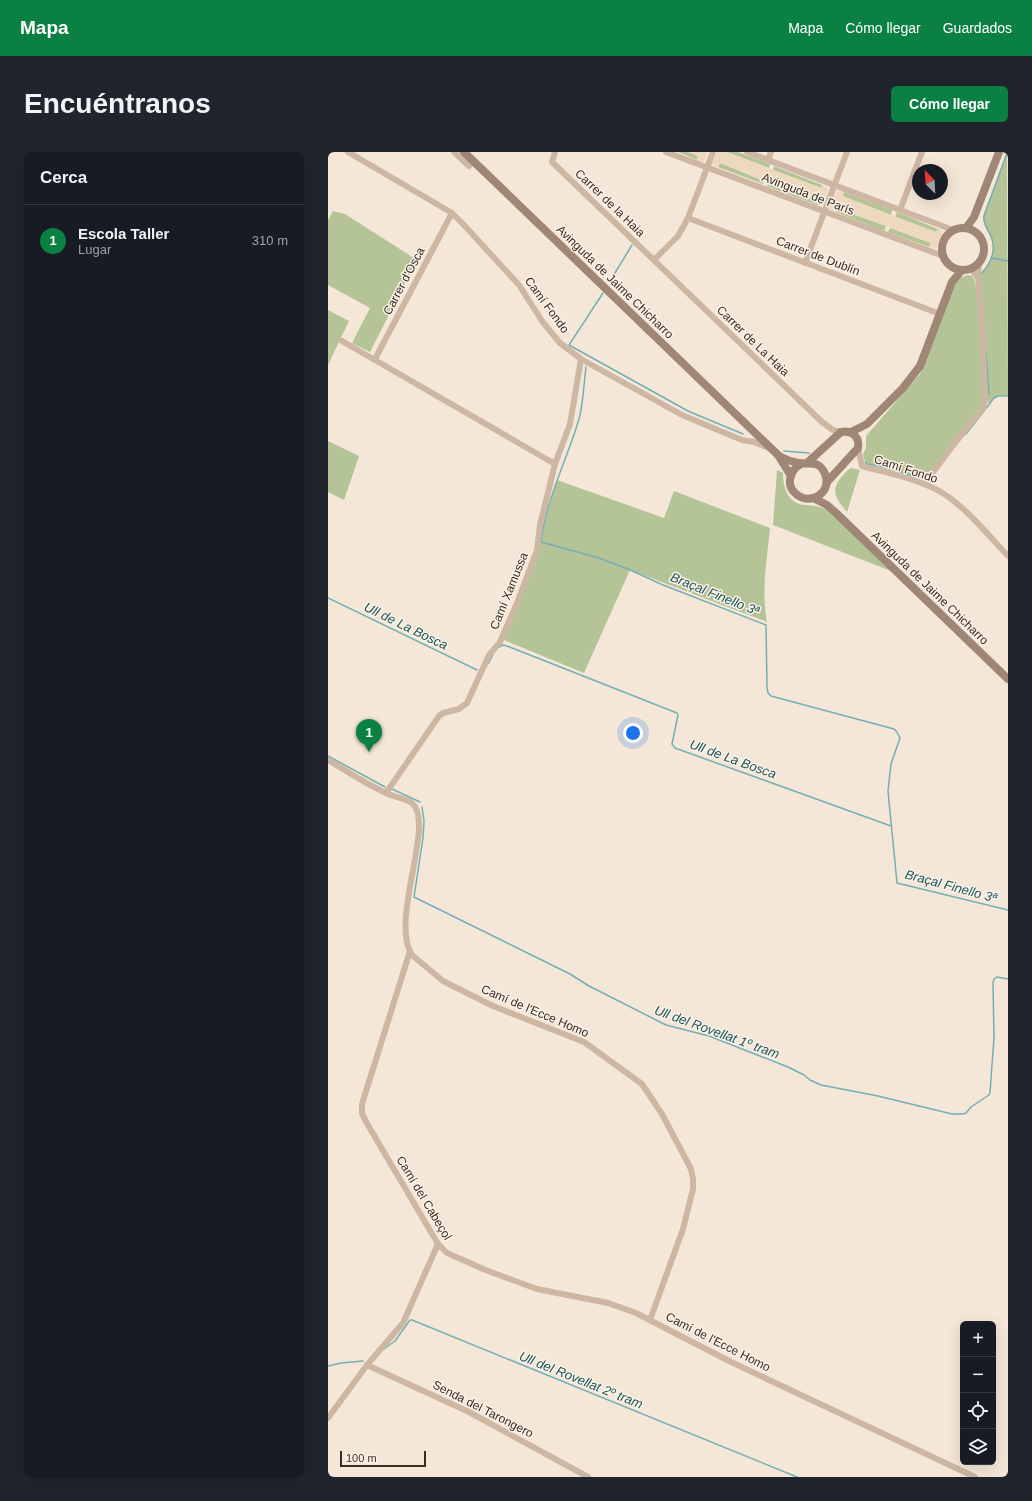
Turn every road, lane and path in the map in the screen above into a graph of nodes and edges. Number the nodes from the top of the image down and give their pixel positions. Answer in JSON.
{"nodes":[{"id":1,"x":348,"y":152,"type":"edge"},
{"id":2,"x":454,"y":152,"type":"edge"},
{"id":3,"x":464,"y":152,"type":"edge"},
{"id":4,"x":555,"y":152,"type":"edge"},
{"id":5,"x":666,"y":152,"type":"edge"},
{"id":6,"x":713,"y":152,"type":"edge"},
{"id":7,"x":746,"y":152,"type":"edge"},
{"id":8,"x":771,"y":152,"type":"edge"},
{"id":9,"x":847,"y":152,"type":"edge"},
{"id":10,"x":922,"y":152,"type":"edge"},
{"id":11,"x":999,"y":152,"type":"edge"},
{"id":12,"x":768,"y":160,"type":"junction"},
{"id":13,"x":474,"y":161,"type":"junction"},
{"id":14,"x":707,"y":168,"type":"junction"},
{"id":15,"x":834,"y":185,"type":"junction"},
{"id":16,"x":900,"y":210,"type":"junction"},
{"id":17,"x":824,"y":212,"type":"junction"},
{"id":18,"x":452,"y":213,"type":"junction"},
{"id":19,"x":974,"y":217,"type":"junction"},
{"id":20,"x":688,"y":218,"type":"junction"},
{"id":21,"x":966,"y":228,"type":"junction"},
{"id":22,"x":953,"y":230,"type":"junction"},
{"id":23,"x":977,"y":233,"type":"junction"},
{"id":24,"x":943,"y":256,"type":"junction"},
{"id":25,"x":654,"y":260,"type":"junction"},
{"id":26,"x":979,"y":262,"type":"junction"},
{"id":27,"x":805,"y":263,"type":"junction"},
{"id":28,"x":952,"y":267,"type":"junction"},
{"id":29,"x":966,"y":269,"type":"junction"},
{"id":30,"x":978,"y":278,"type":"junction"},
{"id":31,"x":952,"y":282,"type":"junction"},
{"id":32,"x":940,"y":314,"type":"junction"},
{"id":33,"x":342,"y":341,"type":"dead end"},
{"id":34,"x":581,"y":358,"type":"junction"},
{"id":35,"x":375,"y":359,"type":"junction"},
{"id":36,"x":867,"y":424,"type":"junction"},
{"id":37,"x":841,"y":432,"type":"junction"},
{"id":38,"x":851,"y":432,"type":"junction"},
{"id":39,"x":858,"y":445,"type":"junction"},
{"id":40,"x":771,"y":449,"type":"junction"},
{"id":41,"x":778,"y":455,"type":"junction"},
{"id":42,"x":805,"y":463,"type":"junction"},
{"id":43,"x":556,"y":464,"type":"junction"},
{"id":44,"x":791,"y":476,"type":"junction"},
{"id":45,"x":924,"y":484,"type":"junction"},
{"id":46,"x":826,"y":485,"type":"junction"},
{"id":47,"x":813,"y":498,"type":"junction"},
{"id":48,"x":836,"y":513,"type":"junction"},
{"id":49,"x":1008,"y":556,"type":"edge"},
{"id":50,"x":1008,"y":679,"type":"edge"},
{"id":51,"x":328,"y":760,"type":"edge"},
{"id":52,"x":386,"y":793,"type":"junction"},
{"id":53,"x":410,"y":951,"type":"junction"},
{"id":54,"x":438,"y":1244,"type":"junction"},
{"id":55,"x":650,"y":1320,"type":"junction"},
{"id":56,"x":367,"y":1365,"type":"junction"},
{"id":57,"x":328,"y":1418,"type":"edge"},
{"id":58,"x":588,"y":1477,"type":"edge"},
{"id":59,"x":975,"y":1477,"type":"edge"}],
"edges":[{"from":1,"to":18,"type":"street","name":"Camí Fondo"},
{"from":2,"to":13,"type":"street"},
{"from":3,"to":13,"type":"street","name":"Avinguda de Jaime Chicharro"},
{"from":4,"to":25,"type":"street","name":"Carrer de la Haia"},
{"from":5,"to":14,"type":"street","name":"Avinguda de París"},
{"from":6,"to":14,"type":"street"},
{"from":7,"to":12,"type":"street","name":"Avinguda de París"},
{"from":8,"to":12,"type":"street"},
{"from":9,"to":15,"type":"street"},
{"from":10,"to":16,"type":"street"},
{"from":11,"to":19,"type":"street"},
{"from":12,"to":15,"type":"street","name":"Avinguda de París"},
{"from":13,"to":40,"type":"street","name":"Avinguda de Jaime Chicharro"},
{"from":14,"to":17,"type":"street","name":"Avinguda de París"},
{"from":14,"to":20,"type":"street"},
{"from":15,"to":16,"type":"street","name":"Avinguda de París"},
{"from":15,"to":17,"type":"street"},
{"from":16,"to":22,"type":"street","name":"Avinguda de París"},
{"from":17,"to":24,"type":"street","name":"Avinguda de París"},
{"from":17,"to":27,"type":"street"},
{"from":18,"to":34,"type":"street","name":"Camí Fondo"},
{"from":18,"to":35,"type":"street","name":"Carrer d'Osca"},
{"from":19,"to":21,"type":"street"},
{"from":19,"to":23,"type":"street"},
{"from":20,"to":25,"type":"street"},
{"from":20,"to":27,"type":"street","name":"Carrer de Dublín"},
{"from":21,"to":22,"type":"street"},
{"from":21,"to":23,"type":"street"},
{"from":22,"to":24,"type":"street"},
{"from":23,"to":26,"type":"street"},
{"from":24,"to":28,"type":"street"},
{"from":25,"to":37,"type":"street","name":"Carrer de La Haia"},
{"from":26,"to":29,"type":"street"},
{"from":26,"to":30,"type":"street"},
{"from":27,"to":32,"type":"street","name":"Carrer de Dublín"},
{"from":28,"to":29,"type":"street"},
{"from":28,"to":31,"type":"street"},
{"from":29,"to":30,"type":"street"},
{"from":29,"to":31,"type":"street"},
{"from":30,"to":45,"type":"street"},
{"from":31,"to":32,"type":"street"},
{"from":32,"to":36,"type":"street"},
{"from":33,"to":35,"type":"street"},
{"from":34,"to":40,"type":"street","name":"Camí Fondo"},
{"from":34,"to":43,"type":"street","name":"Camí Xamussa"},
{"from":35,"to":43,"type":"street"},
{"from":36,"to":38,"type":"street"},
{"from":36,"to":39,"type":"street"},
{"from":37,"to":38,"type":"street"},
{"from":37,"to":42,"type":"street"},
{"from":38,"to":39,"type":"street"},
{"from":39,"to":45,"type":"street","name":"Camí Fondo"},
{"from":39,"to":46,"type":"street"},
{"from":40,"to":41,"type":"street","name":"Avinguda de Jaime Chicharro"},
{"from":41,"to":42,"type":"street"},
{"from":41,"to":44,"type":"street"},
{"from":42,"to":44,"type":"street"},
{"from":42,"to":46,"type":"street"},
{"from":43,"to":52,"type":"street","name":"Camí Xamussa"},
{"from":44,"to":47,"type":"street"},
{"from":45,"to":49,"type":"street","name":"Camí Fondo"},
{"from":46,"to":47,"type":"street"},
{"from":46,"to":48,"type":"street"},
{"from":47,"to":48,"type":"street"},
{"from":48,"to":50,"type":"street","name":"Avinguda de Jaime Chicharro"},
{"from":51,"to":52,"type":"street"},
{"from":52,"to":53,"type":"street"},
{"from":53,"to":54,"type":"street","name":"Camí del Cabeçol"},
{"from":53,"to":55,"type":"street","name":"Camí de l'Ecce Homo"},
{"from":54,"to":55,"type":"street","name":"Camí del Cabeçol"},
{"from":54,"to":56,"type":"street"},
{"from":55,"to":59,"type":"street","name":"Camí de l'Ecce Homo"},
{"from":56,"to":57,"type":"street"},
{"from":56,"to":58,"type":"street","name":"Senda del Tarongero"}]}
